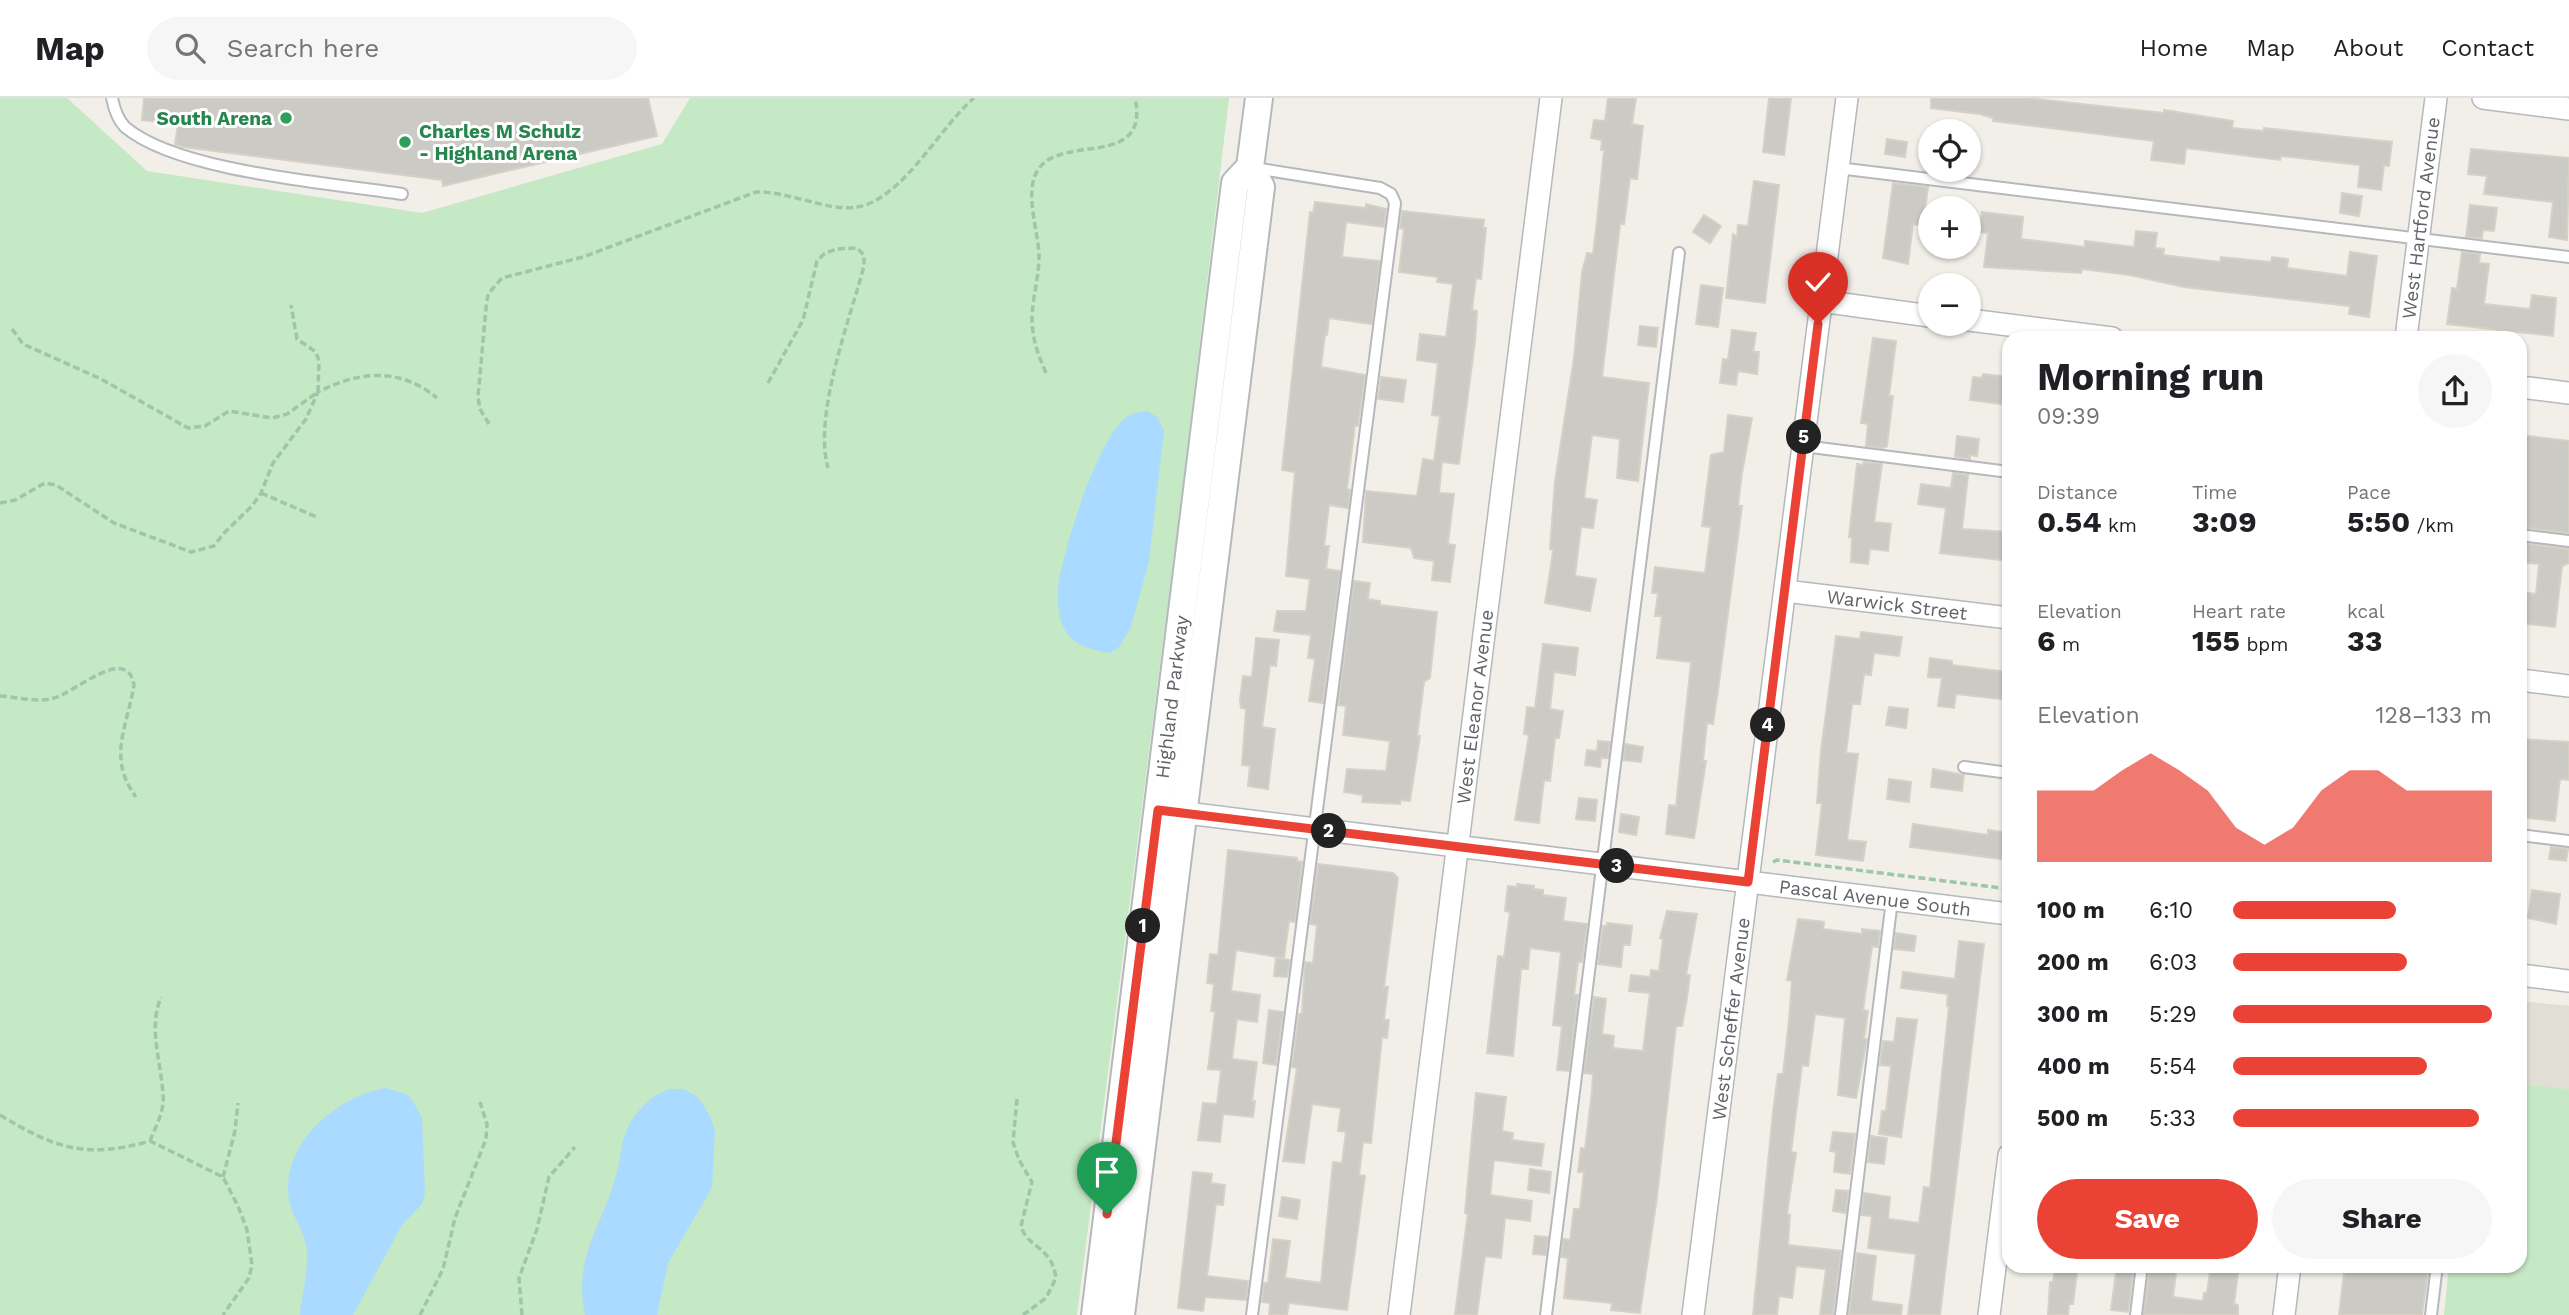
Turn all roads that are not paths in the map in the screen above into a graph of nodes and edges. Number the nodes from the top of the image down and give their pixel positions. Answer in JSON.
{"nodes":[{"id":1,"x":112,"y":98,"type":"edge"},
{"id":2,"x":1259,"y":98,"type":"edge"},
{"id":3,"x":1551,"y":98,"type":"edge"},
{"id":4,"x":1847,"y":98,"type":"edge"},
{"id":5,"x":2436,"y":98,"type":"edge"},
{"id":6,"x":2483,"y":98,"type":"edge"},
{"id":7,"x":2569,"y":109,"type":"edge"},
{"id":8,"x":1250,"y":167,"type":"junction"},
{"id":9,"x":1838,"y":168,"type":"junction"},
{"id":10,"x":402,"y":194,"type":"dead end"},
{"id":11,"x":2417,"y":240,"type":"junction"},
{"id":12,"x":1679,"y":253,"type":"dead end"},
{"id":13,"x":2569,"y":257,"type":"edge"},
{"id":14,"x":1821,"y":301,"type":"junction"},
{"id":15,"x":1918,"y":314,"type":"edge"},
{"id":16,"x":1981,"y":322,"type":"edge"},
{"id":17,"x":2056,"y":331,"type":"edge"},
{"id":18,"x":2407,"y":331,"type":"edge"},
{"id":19,"x":2527,"y":388,"type":"edge"},
{"id":20,"x":2569,"y":393,"type":"edge"},
{"id":21,"x":1803,"y":446,"type":"junction"},
{"id":22,"x":2002,"y":470,"type":"edge"},
{"id":23,"x":2527,"y":536,"type":"edge"},
{"id":24,"x":2569,"y":541,"type":"edge"},
{"id":25,"x":1785,"y":591,"type":"junction"},
{"id":26,"x":2002,"y":617,"type":"edge"},
{"id":27,"x":2527,"y":681,"type":"edge"},
{"id":28,"x":2569,"y":686,"type":"edge"},
{"id":29,"x":1965,"y":767,"type":"dead end"},
{"id":30,"x":2002,"y":772,"type":"edge"},
{"id":31,"x":1170,"y":811,"type":"junction"},
{"id":32,"x":1313,"y":829,"type":"junction"},
{"id":33,"x":2527,"y":836,"type":"edge"},
{"id":34,"x":2569,"y":841,"type":"edge"},
{"id":35,"x":1458,"y":847,"type":"junction"},
{"id":36,"x":1603,"y":864,"type":"junction"},
{"id":37,"x":1748,"y":882,"type":"junction"},
{"id":38,"x":1892,"y":900,"type":"junction"},
{"id":39,"x":2002,"y":913,"type":"edge"},
{"id":40,"x":2527,"y":976,"type":"edge"},
{"id":41,"x":2569,"y":981,"type":"edge"},
{"id":42,"x":2002,"y":1211,"type":"edge"},
{"id":43,"x":2141,"y":1273,"type":"edge"},
{"id":44,"x":2289,"y":1273,"type":"edge"},
{"id":45,"x":2436,"y":1273,"type":"edge"},
{"id":46,"x":1095,"y":1315,"type":"edge"},
{"id":47,"x":1121,"y":1315,"type":"edge"},
{"id":48,"x":1252,"y":1315,"type":"edge"},
{"id":49,"x":1399,"y":1315,"type":"edge"},
{"id":50,"x":1546,"y":1315,"type":"edge"},
{"id":51,"x":1693,"y":1315,"type":"edge"},
{"id":52,"x":1841,"y":1315,"type":"edge"},
{"id":53,"x":1989,"y":1315,"type":"edge"},
{"id":54,"x":2136,"y":1315,"type":"edge"},
{"id":55,"x":2284,"y":1315,"type":"edge"},
{"id":56,"x":2431,"y":1315,"type":"edge"}],
"edges":[{"from":1,"to":10,"type":"lane"},
{"from":2,"to":8,"type":"street","name":"Highland Parkway"},
{"from":3,"to":35,"type":"street","name":"West Eleanor Avenue"},
{"from":4,"to":9,"type":"street","name":"West Scheffer Avenue"},
{"from":5,"to":11,"type":"street","name":"West Hartford Avenue"},
{"from":6,"to":7,"type":"street"},
{"from":8,"to":31,"type":"street","name":"Highland Parkway"},
{"from":8,"to":32,"type":"lane"},
{"from":9,"to":11,"type":"lane"},
{"from":9,"to":14,"type":"street","name":"West Scheffer Avenue"},
{"from":11,"to":13,"type":"lane"},
{"from":11,"to":18,"type":"street","name":"West Hartford Avenue"},
{"from":12,"to":36,"type":"lane"},
{"from":14,"to":15,"type":"street"},
{"from":14,"to":21,"type":"street","name":"West Scheffer Avenue"},
{"from":16,"to":17,"type":"street"},
{"from":19,"to":20,"type":"street"},
{"from":21,"to":22,"type":"lane"},
{"from":21,"to":25,"type":"street","name":"West Scheffer Avenue"},
{"from":23,"to":24,"type":"lane"},
{"from":25,"to":26,"type":"street","name":"Warwick Street"},
{"from":25,"to":37,"type":"street","name":"West Scheffer Avenue"},
{"from":27,"to":28,"type":"street"},
{"from":29,"to":30,"type":"lane"},
{"from":31,"to":32,"type":"street","name":"Pascal Avenue South"},
{"from":31,"to":46,"type":"street","name":"Highland Parkway"},
{"from":31,"to":47,"type":"street","name":"Highland Parkway"},
{"from":32,"to":35,"type":"street","name":"Pascal Avenue South"},
{"from":32,"to":48,"type":"lane"},
{"from":33,"to":34,"type":"lane"},
{"from":35,"to":36,"type":"street","name":"Pascal Avenue South"},
{"from":35,"to":49,"type":"street","name":"West Eleanor Avenue"},
{"from":36,"to":37,"type":"street","name":"Pascal Avenue South"},
{"from":36,"to":50,"type":"lane"},
{"from":37,"to":38,"type":"street","name":"Pascal Avenue South"},
{"from":37,"to":51,"type":"street","name":"West Scheffer Avenue"},
{"from":38,"to":39,"type":"street","name":"Pascal Avenue South"},
{"from":38,"to":52,"type":"lane"},
{"from":40,"to":41,"type":"street"},
{"from":42,"to":53,"type":"street"},
{"from":43,"to":54,"type":"lane"},
{"from":44,"to":55,"type":"street"},
{"from":45,"to":56,"type":"lane"}]}
